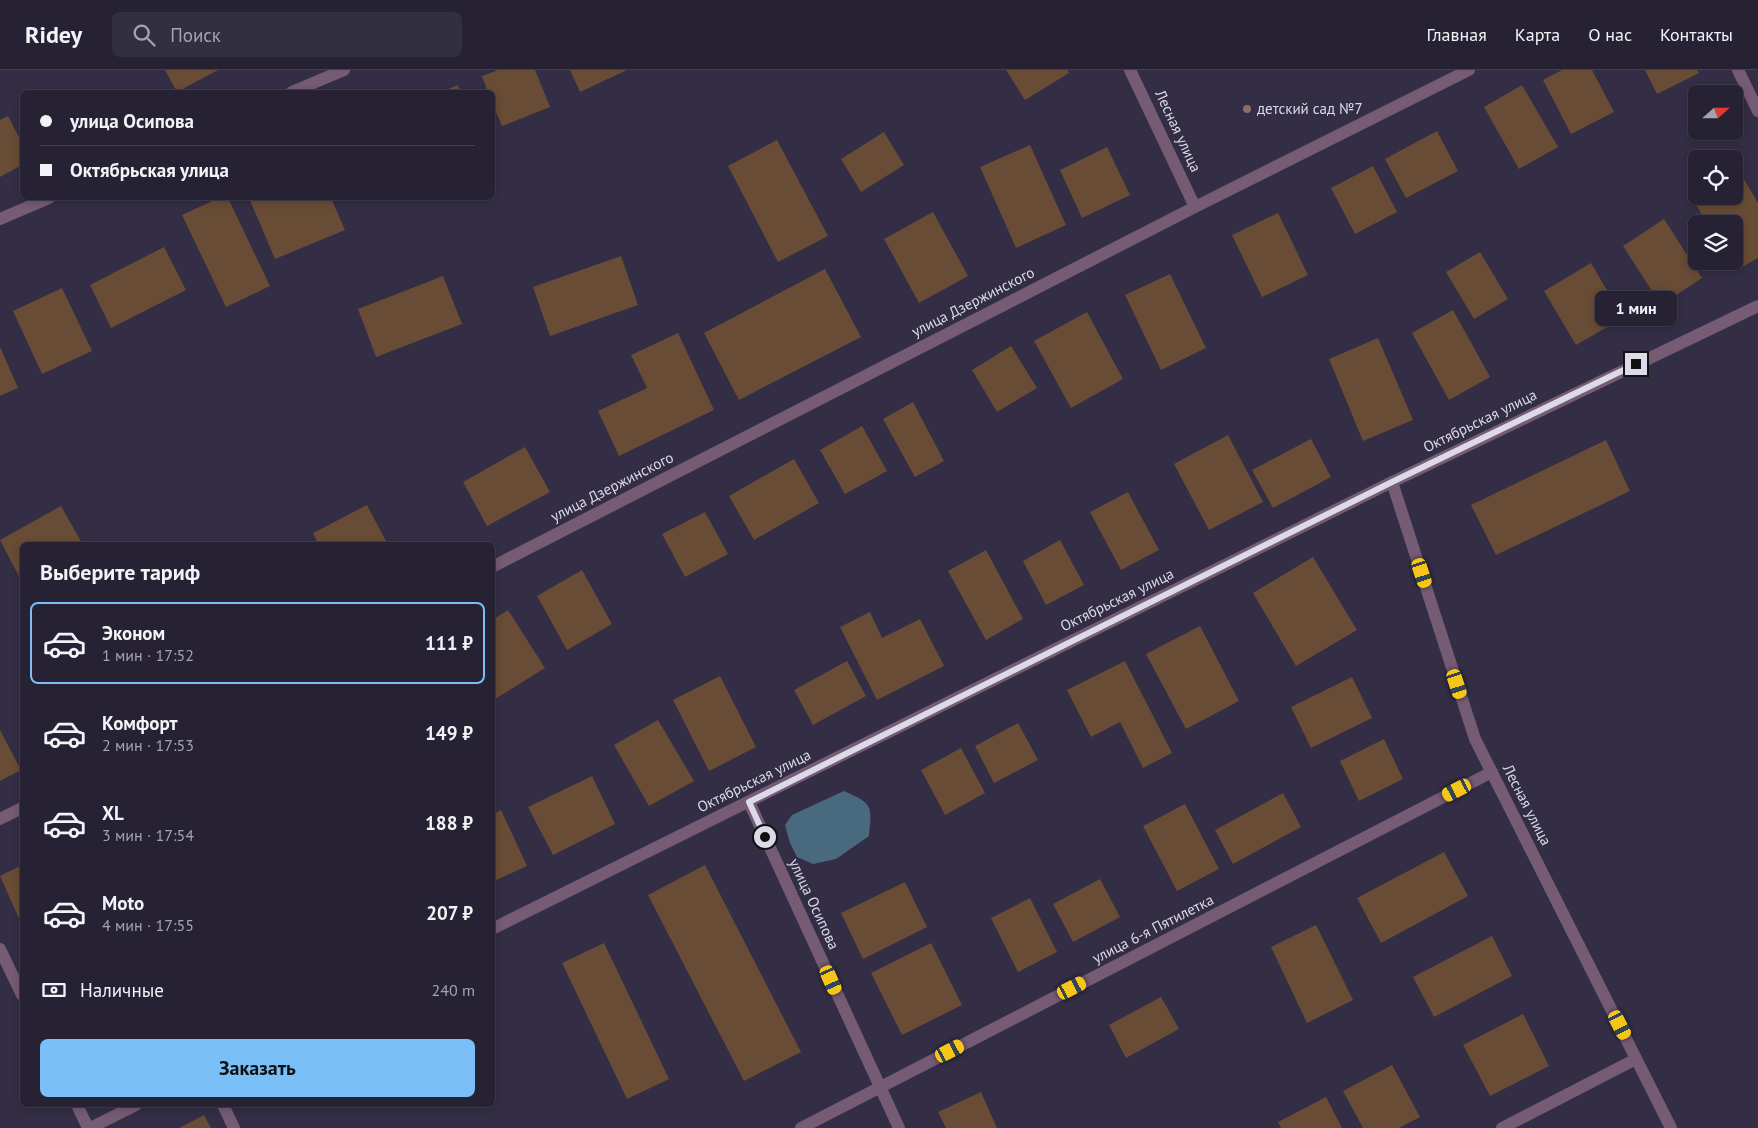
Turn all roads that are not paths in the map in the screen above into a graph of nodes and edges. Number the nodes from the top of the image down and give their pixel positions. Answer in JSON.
{"nodes":[{"id":1,"x":344,"y":70,"type":"edge"},
{"id":2,"x":1130,"y":70,"type":"edge"},
{"id":3,"x":1470,"y":70,"type":"edge"},
{"id":4,"x":1738,"y":70,"type":"edge"},
{"id":5,"x":297,"y":90,"type":"edge"},
{"id":6,"x":1758,"y":110,"type":"edge"},
{"id":7,"x":44,"y":200,"type":"edge"},
{"id":8,"x":1195,"y":207,"type":"junction"},
{"id":9,"x":0,"y":219,"type":"edge"},
{"id":10,"x":1758,"y":306,"type":"edge"},
{"id":11,"x":1392,"y":482,"type":"junction"},
{"id":12,"x":495,"y":565,"type":"edge"},
{"id":13,"x":1492,"y":772,"type":"junction"},
{"id":14,"x":749,"y":802,"type":"junction"},
{"id":15,"x":20,"y":809,"type":"edge"},
{"id":16,"x":0,"y":819,"type":"edge"},
{"id":17,"x":495,"y":928,"type":"edge"},
{"id":18,"x":0,"y":950,"type":"edge"},
{"id":19,"x":20,"y":991,"type":"edge"},
{"id":20,"x":1636,"y":1059,"type":"junction"},
{"id":21,"x":880,"y":1088,"type":"junction"},
{"id":22,"x":78,"y":1107,"type":"edge"},
{"id":23,"x":132,"y":1107,"type":"edge"},
{"id":24,"x":224,"y":1107,"type":"edge"},
{"id":25,"x":89,"y":1128,"type":"edge"},
{"id":26,"x":234,"y":1128,"type":"edge"},
{"id":27,"x":801,"y":1128,"type":"edge"},
{"id":28,"x":899,"y":1128,"type":"edge"},
{"id":29,"x":1502,"y":1128,"type":"edge"},
{"id":30,"x":1672,"y":1128,"type":"edge"}],
"edges":[{"from":1,"to":5,"type":"street"},
{"from":2,"to":8,"type":"street","name":"Лесная улица"},
{"from":3,"to":8,"type":"street","name":"улица Дзержинского"},
{"from":4,"to":6,"type":"street"},
{"from":7,"to":9,"type":"street"},
{"from":8,"to":12,"type":"street","name":"улица Дзержинского"},
{"from":10,"to":11,"type":"street","name":"Октябрьская улица"},
{"from":11,"to":13,"type":"street","name":"Лесная улица"},
{"from":11,"to":14,"type":"street","name":"Октябрьская улица"},
{"from":13,"to":20,"type":"street","name":"Лесная улица"},
{"from":13,"to":21,"type":"street","name":"улица 6-я Пятилетка"},
{"from":14,"to":17,"type":"street","name":"Октябрьская улица"},
{"from":14,"to":21,"type":"street","name":"улица Осипова"},
{"from":15,"to":16,"type":"street"},
{"from":18,"to":19,"type":"street"},
{"from":20,"to":29,"type":"street"},
{"from":20,"to":30,"type":"street","name":"Лесная улица"},
{"from":21,"to":27,"type":"street","name":"улица 6-я Пятилетка"},
{"from":21,"to":28,"type":"street","name":"улица Осипова"},
{"from":22,"to":25,"type":"street"},
{"from":23,"to":25,"type":"street"},
{"from":24,"to":26,"type":"street"}]}
